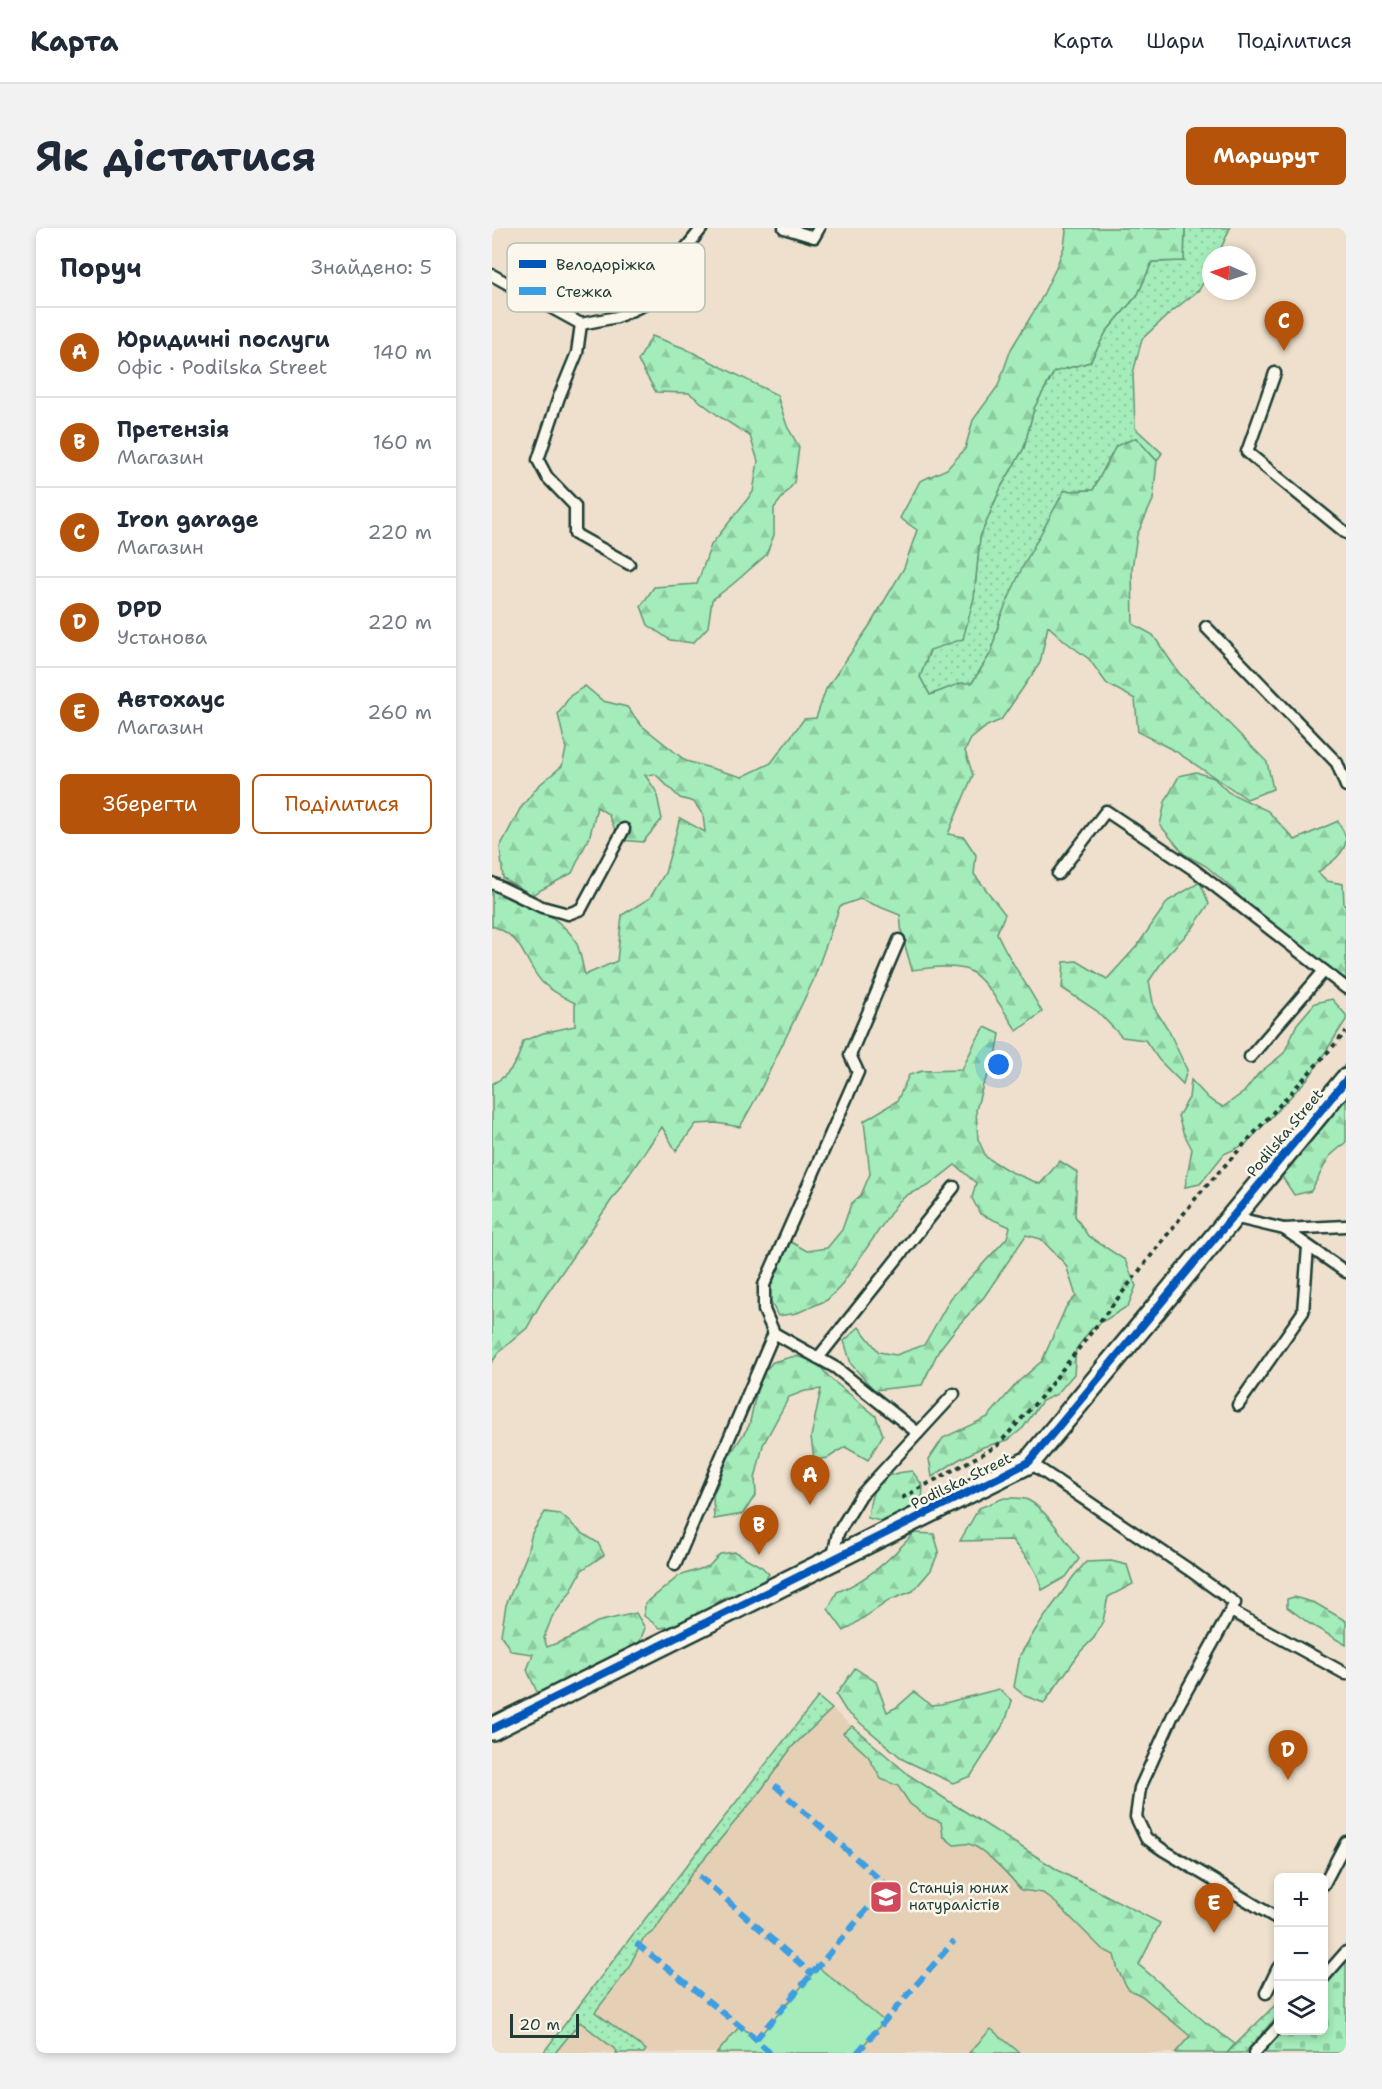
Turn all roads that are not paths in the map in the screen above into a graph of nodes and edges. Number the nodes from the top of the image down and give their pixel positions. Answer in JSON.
{"nodes":[{"id":1,"x":702,"y":228,"type":"edge"},
{"id":2,"x":784,"y":228,"type":"edge"},
{"id":3,"x":819,"y":228,"type":"edge"},
{"id":4,"x":690,"y":243,"type":"edge"},
{"id":5,"x":492,"y":275,"type":"edge"},
{"id":6,"x":507,"y":283,"type":"edge"},
{"id":7,"x":559,"y":312,"type":"edge"},
{"id":8,"x":628,"y":312,"type":"edge"},
{"id":9,"x":581,"y":324,"type":"junction"},
{"id":10,"x":1275,"y":373,"type":"dead end"},
{"id":11,"x":1346,"y":533,"type":"edge"},
{"id":12,"x":629,"y":564,"type":"dead end"},
{"id":13,"x":1206,"y":627,"type":"dead end"},
{"id":14,"x":1346,"y":786,"type":"edge"},
{"id":15,"x":624,"y":829,"type":"dead end"},
{"id":16,"x":1058,"y":874,"type":"dead end"},
{"id":17,"x":492,"y":883,"type":"edge"},
{"id":18,"x":899,"y":940,"type":"dead end"},
{"id":19,"x":1324,"y":971,"type":"junction"},
{"id":20,"x":1346,"y":988,"type":"edge"},
{"id":21,"x":1250,"y":1057,"type":"dead end"},
{"id":22,"x":1346,"y":1080,"type":"edge"},
{"id":23,"x":954,"y":1187,"type":"dead end"},
{"id":24,"x":1233,"y":1217,"type":"junction"},
{"id":25,"x":1346,"y":1226,"type":"edge"},
{"id":26,"x":1284,"y":1229,"type":"junction"},
{"id":27,"x":1308,"y":1247,"type":"junction"},
{"id":28,"x":1346,"y":1272,"type":"edge"},
{"id":29,"x":774,"y":1333,"type":"junction"},
{"id":30,"x":818,"y":1358,"type":"junction"},
{"id":31,"x":954,"y":1394,"type":"dead end"},
{"id":32,"x":1238,"y":1406,"type":"dead end"},
{"id":33,"x":918,"y":1433,"type":"junction"},
{"id":34,"x":1029,"y":1462,"type":"junction"},
{"id":35,"x":832,"y":1560,"type":"junction"},
{"id":36,"x":675,"y":1565,"type":"dead end"},
{"id":37,"x":1231,"y":1611,"type":"junction"},
{"id":38,"x":1346,"y":1674,"type":"edge"},
{"id":39,"x":492,"y":1729,"type":"edge"},
{"id":40,"x":1346,"y":1842,"type":"edge"},
{"id":41,"x":1328,"y":1875,"type":"edge"},
{"id":42,"x":1274,"y":1917,"type":"edge"},
{"id":43,"x":1346,"y":1952,"type":"edge"},
{"id":44,"x":1328,"y":1972,"type":"edge"},
{"id":45,"x":1274,"y":1976,"type":"edge"},
{"id":46,"x":1266,"y":1993,"type":"dead end"},
{"id":47,"x":1274,"y":2031,"type":"edge"},
{"id":48,"x":1254,"y":2053,"type":"edge"}],
"edges":[{"from":1,"to":4,"type":"lane"},
{"from":2,"to":3,"type":"lane"},
{"from":5,"to":6,"type":"lane"},
{"from":7,"to":9,"type":"lane"},
{"from":8,"to":9,"type":"lane"},
{"from":9,"to":12,"type":"lane"},
{"from":10,"to":11,"type":"lane"},
{"from":13,"to":14,"type":"lane"},
{"from":15,"to":17,"type":"lane"},
{"from":16,"to":19,"type":"lane"},
{"from":18,"to":29,"type":"lane"},
{"from":19,"to":20,"type":"lane"},
{"from":19,"to":21,"type":"lane"},
{"from":22,"to":24,"type":"street","name":"Podilska Street"},
{"from":23,"to":30,"type":"lane"},
{"from":24,"to":26,"type":"lane"},
{"from":24,"to":34,"type":"street","name":"Podilska Street"},
{"from":25,"to":26,"type":"lane"},
{"from":26,"to":27,"type":"lane"},
{"from":27,"to":28,"type":"lane"},
{"from":27,"to":32,"type":"lane"},
{"from":29,"to":30,"type":"lane"},
{"from":29,"to":36,"type":"lane"},
{"from":30,"to":33,"type":"lane"},
{"from":31,"to":33,"type":"lane"},
{"from":33,"to":35,"type":"lane"},
{"from":34,"to":35,"type":"street","name":"Podilska Street"},
{"from":34,"to":37,"type":"lane"},
{"from":35,"to":39,"type":"street","name":"Podilska Street"},
{"from":37,"to":38,"type":"lane"},
{"from":37,"to":42,"type":"lane"},
{"from":40,"to":41,"type":"lane"},
{"from":43,"to":44,"type":"lane"},
{"from":45,"to":46,"type":"lane"},
{"from":47,"to":48,"type":"lane"}]}
